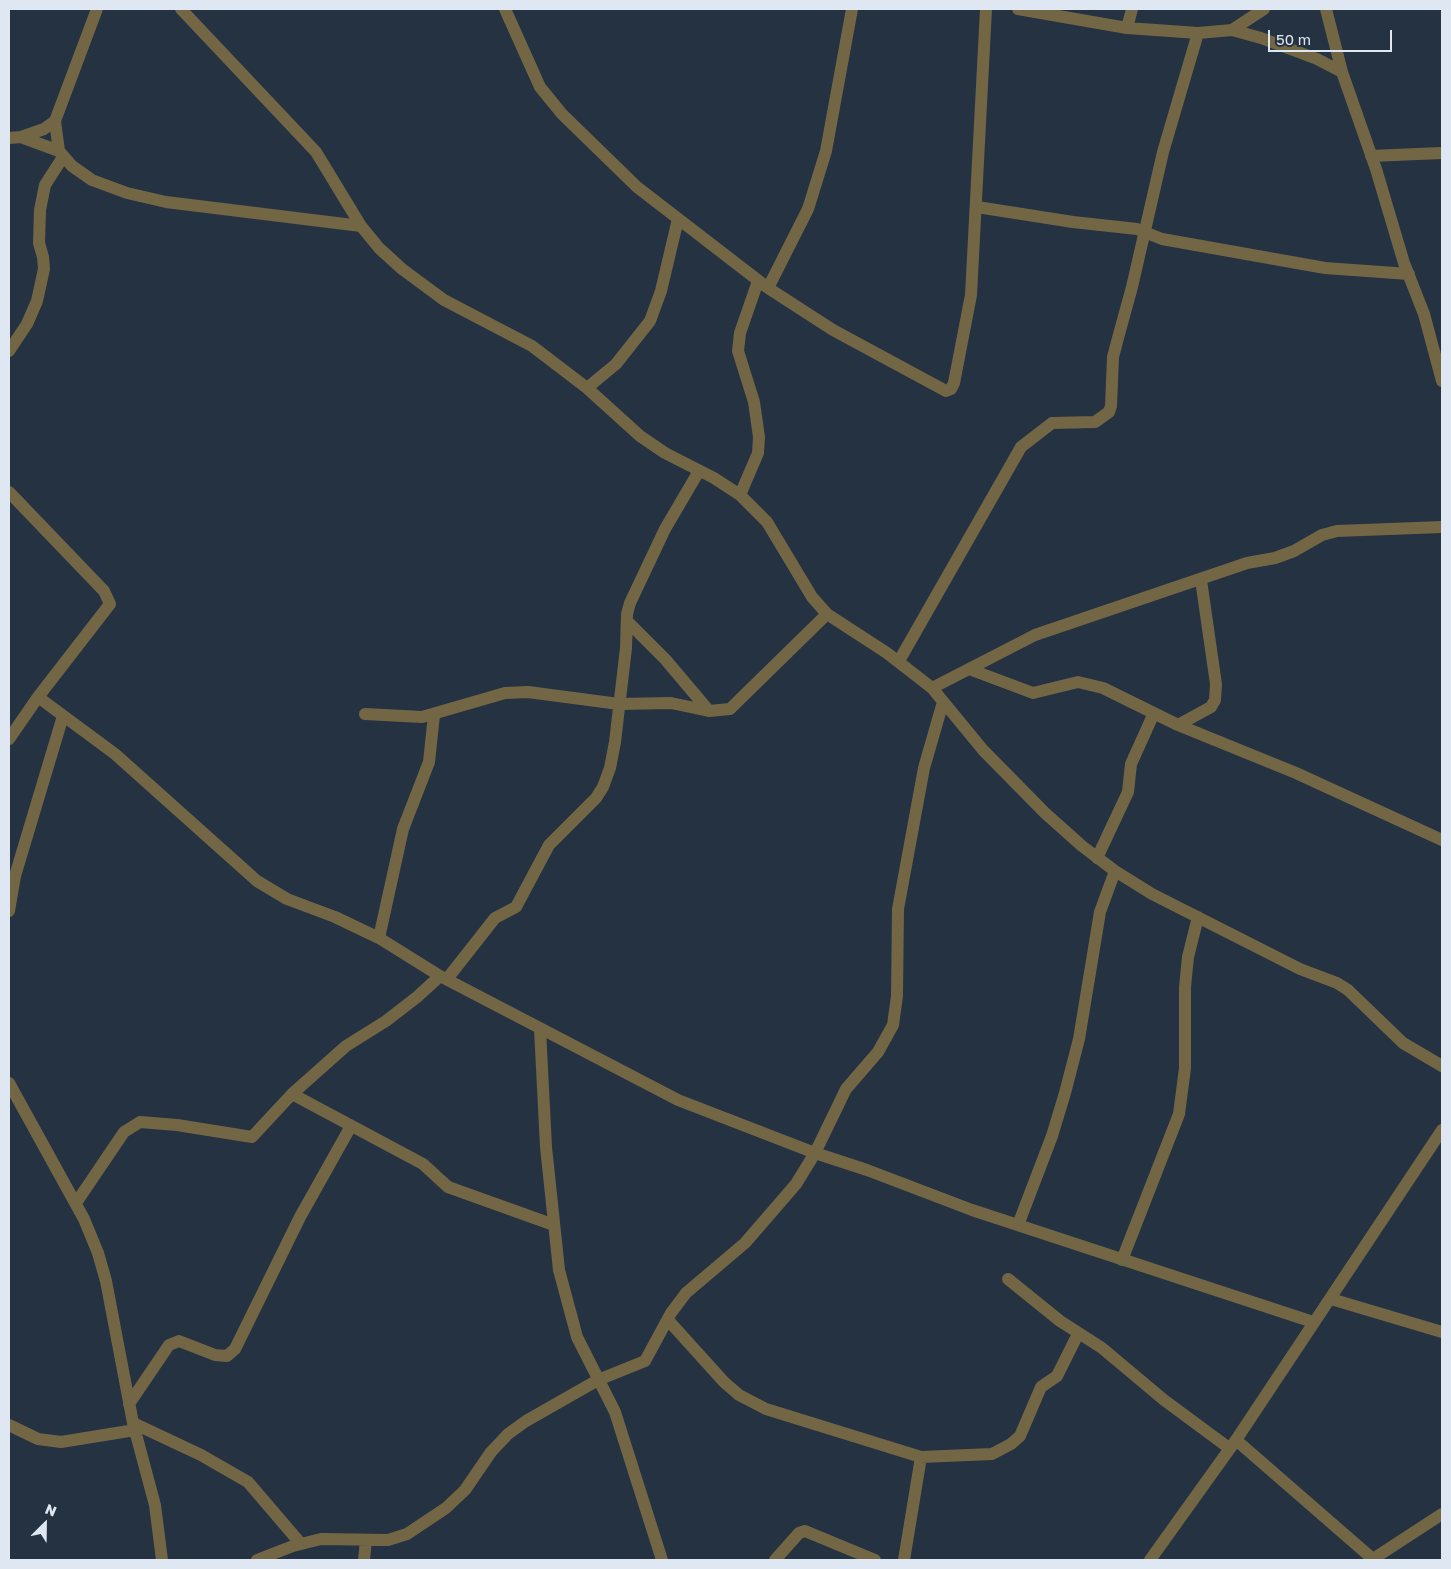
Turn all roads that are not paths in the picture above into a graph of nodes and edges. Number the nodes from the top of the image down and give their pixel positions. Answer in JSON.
{"nodes":[{"id":1,"x":97,"y":9,"type":"edge"},
{"id":2,"x":181,"y":9,"type":"edge"},
{"id":3,"x":505,"y":9,"type":"edge"},
{"id":4,"x":852,"y":9,"type":"edge"},
{"id":5,"x":986,"y":9,"type":"edge"},
{"id":6,"x":1018,"y":9,"type":"edge"},
{"id":7,"x":1132,"y":9,"type":"edge"},
{"id":8,"x":1264,"y":9,"type":"edge"},
{"id":9,"x":1326,"y":9,"type":"edge"},
{"id":10,"x":1127,"y":28,"type":"junction"},
{"id":11,"x":1232,"y":30,"type":"junction"},
{"id":12,"x":1198,"y":33,"type":"junction"},
{"id":13,"x":1342,"y":72,"type":"junction"},
{"id":14,"x":55,"y":121,"type":"junction"},
{"id":15,"x":15,"y":138,"type":"edge"},
{"id":16,"x":1442,"y":153,"type":"edge"},
{"id":17,"x":61,"y":154,"type":"junction"},
{"id":18,"x":1371,"y":156,"type":"junction"},
{"id":19,"x":977,"y":207,"type":"junction"},
{"id":20,"x":678,"y":220,"type":"junction"},
{"id":21,"x":361,"y":226,"type":"junction"},
{"id":22,"x":1145,"y":232,"type":"junction"},
{"id":23,"x":1408,"y":274,"type":"junction"},
{"id":24,"x":758,"y":280,"type":"junction"},
{"id":25,"x":768,"y":288,"type":"junction"},
{"id":26,"x":9,"y":352,"type":"edge"},
{"id":27,"x":1442,"y":381,"type":"edge"},
{"id":28,"x":588,"y":388,"type":"junction"},
{"id":29,"x":699,"y":472,"type":"junction"},
{"id":30,"x":9,"y":492,"type":"edge"},
{"id":31,"x":740,"y":495,"type":"junction"},
{"id":32,"x":1442,"y":527,"type":"edge"},
{"id":33,"x":1201,"y":580,"type":"junction"},
{"id":34,"x":828,"y":614,"type":"junction"},
{"id":35,"x":627,"y":621,"type":"junction"},
{"id":36,"x":899,"y":661,"type":"junction"},
{"id":37,"x":969,"y":669,"type":"junction"},
{"id":38,"x":932,"y":688,"type":"junction"},
{"id":39,"x":38,"y":697,"type":"junction"},
{"id":40,"x":943,"y":702,"type":"junction"},
{"id":41,"x":619,"y":704,"type":"junction"},
{"id":42,"x":709,"y":711,"type":"junction"},
{"id":43,"x":1154,"y":713,"type":"junction"},
{"id":44,"x":365,"y":714,"type":"dead end"},
{"id":45,"x":434,"y":715,"type":"junction"},
{"id":46,"x":63,"y":716,"type":"junction"},
{"id":47,"x":1178,"y":726,"type":"junction"},
{"id":48,"x":9,"y":739,"type":"edge"},
{"id":49,"x":1442,"y":840,"type":"edge"},
{"id":50,"x":1097,"y":858,"type":"junction"},
{"id":51,"x":1115,"y":871,"type":"junction"},
{"id":52,"x":9,"y":911,"type":"edge"},
{"id":53,"x":1198,"y":917,"type":"junction"},
{"id":54,"x":379,"y":938,"type":"junction"},
{"id":55,"x":444,"y":978,"type":"junction"},
{"id":56,"x":540,"y":1029,"type":"junction"},
{"id":57,"x":1442,"y":1066,"type":"edge"},
{"id":58,"x":9,"y":1083,"type":"edge"},
{"id":59,"x":292,"y":1094,"type":"junction"},
{"id":60,"x":351,"y":1126,"type":"junction"},
{"id":61,"x":1442,"y":1130,"type":"edge"},
{"id":62,"x":815,"y":1153,"type":"junction"},
{"id":63,"x":76,"y":1203,"type":"junction"},
{"id":64,"x":554,"y":1225,"type":"junction"},
{"id":65,"x":1018,"y":1225,"type":"junction"},
{"id":66,"x":1122,"y":1260,"type":"junction"},
{"id":67,"x":1008,"y":1279,"type":"dead end"},
{"id":68,"x":1331,"y":1299,"type":"junction"},
{"id":69,"x":668,"y":1320,"type":"junction"},
{"id":70,"x":1313,"y":1322,"type":"junction"},
{"id":71,"x":1442,"y":1332,"type":"edge"},
{"id":72,"x":1078,"y":1334,"type":"junction"},
{"id":73,"x":598,"y":1380,"type":"junction"},
{"id":74,"x":129,"y":1404,"type":"junction"},
{"id":75,"x":9,"y":1425,"type":"edge"},
{"id":76,"x":134,"y":1427,"type":"junction"},
{"id":77,"x":1233,"y":1444,"type":"junction"},
{"id":78,"x":921,"y":1457,"type":"junction"},
{"id":79,"x":1442,"y":1514,"type":"edge"},
{"id":80,"x":366,"y":1540,"type":"junction"},
{"id":81,"x":301,"y":1544,"type":"junction"},
{"id":82,"x":162,"y":1560,"type":"edge"},
{"id":83,"x":257,"y":1560,"type":"edge"},
{"id":84,"x":364,"y":1560,"type":"edge"},
{"id":85,"x":662,"y":1560,"type":"edge"},
{"id":86,"x":775,"y":1560,"type":"edge"},
{"id":87,"x":874,"y":1560,"type":"edge"},
{"id":88,"x":904,"y":1560,"type":"edge"},
{"id":89,"x":1150,"y":1560,"type":"edge"},
{"id":90,"x":1374,"y":1560,"type":"edge"}],
"edges":[{"from":1,"to":14,"type":"street"},
{"from":2,"to":21,"type":"street"},
{"from":3,"to":20,"type":"street"},
{"from":4,"to":25,"type":"street"},
{"from":5,"to":19,"type":"street"},
{"from":6,"to":10,"type":"street"},
{"from":7,"to":10,"type":"street"},
{"from":8,"to":11,"type":"street"},
{"from":9,"to":13,"type":"street"},
{"from":10,"to":12,"type":"street"},
{"from":11,"to":12,"type":"street"},
{"from":11,"to":13,"type":"street"},
{"from":12,"to":22,"type":"street"},
{"from":13,"to":18,"type":"street"},
{"from":14,"to":15,"type":"street"},
{"from":14,"to":17,"type":"street"},
{"from":15,"to":17,"type":"street"},
{"from":16,"to":18,"type":"street"},
{"from":17,"to":21,"type":"street"},
{"from":17,"to":26,"type":"street"},
{"from":18,"to":23,"type":"street"},
{"from":19,"to":22,"type":"street"},
{"from":19,"to":25,"type":"street"},
{"from":20,"to":24,"type":"street"},
{"from":20,"to":28,"type":"street"},
{"from":21,"to":28,"type":"street"},
{"from":22,"to":23,"type":"street"},
{"from":22,"to":36,"type":"street"},
{"from":23,"to":27,"type":"street"},
{"from":24,"to":25,"type":"street"},
{"from":24,"to":31,"type":"street"},
{"from":28,"to":29,"type":"street"},
{"from":29,"to":31,"type":"street"},
{"from":29,"to":35,"type":"street"},
{"from":30,"to":39,"type":"street"},
{"from":31,"to":34,"type":"street"},
{"from":32,"to":33,"type":"street"},
{"from":33,"to":37,"type":"street"},
{"from":33,"to":47,"type":"street"},
{"from":34,"to":36,"type":"street"},
{"from":34,"to":42,"type":"street"},
{"from":35,"to":41,"type":"street"},
{"from":35,"to":42,"type":"street"},
{"from":36,"to":38,"type":"street"},
{"from":37,"to":38,"type":"street"},
{"from":37,"to":43,"type":"street"},
{"from":38,"to":40,"type":"street"},
{"from":39,"to":46,"type":"street"},
{"from":39,"to":48,"type":"street"},
{"from":40,"to":50,"type":"street"},
{"from":40,"to":62,"type":"street"},
{"from":41,"to":42,"type":"street"},
{"from":41,"to":45,"type":"street"},
{"from":41,"to":55,"type":"street"},
{"from":43,"to":47,"type":"street"},
{"from":43,"to":50,"type":"street"},
{"from":44,"to":45,"type":"street"},
{"from":45,"to":54,"type":"street"},
{"from":46,"to":52,"type":"street"},
{"from":46,"to":54,"type":"street"},
{"from":47,"to":49,"type":"street"},
{"from":50,"to":51,"type":"street"},
{"from":51,"to":53,"type":"street"},
{"from":51,"to":65,"type":"street"},
{"from":53,"to":57,"type":"street"},
{"from":53,"to":66,"type":"street"},
{"from":54,"to":55,"type":"street"},
{"from":55,"to":56,"type":"street"},
{"from":55,"to":59,"type":"street"},
{"from":56,"to":62,"type":"street"},
{"from":56,"to":64,"type":"street"},
{"from":58,"to":63,"type":"street"},
{"from":59,"to":60,"type":"street"},
{"from":59,"to":63,"type":"street"},
{"from":60,"to":64,"type":"street"},
{"from":60,"to":74,"type":"street"},
{"from":61,"to":68,"type":"street"},
{"from":62,"to":65,"type":"street"},
{"from":62,"to":69,"type":"street"},
{"from":63,"to":74,"type":"street"},
{"from":64,"to":73,"type":"street"},
{"from":65,"to":66,"type":"street"},
{"from":66,"to":70,"type":"street"},
{"from":67,"to":72,"type":"street"},
{"from":68,"to":70,"type":"street"},
{"from":68,"to":71,"type":"street"},
{"from":69,"to":73,"type":"street"},
{"from":69,"to":78,"type":"street"},
{"from":70,"to":77,"type":"street"},
{"from":72,"to":77,"type":"street"},
{"from":72,"to":78,"type":"street"},
{"from":73,"to":80,"type":"street"},
{"from":73,"to":85,"type":"street"},
{"from":74,"to":76,"type":"street"},
{"from":75,"to":76,"type":"street"},
{"from":76,"to":81,"type":"street"},
{"from":76,"to":82,"type":"street"},
{"from":77,"to":89,"type":"street"},
{"from":77,"to":90,"type":"street"},
{"from":78,"to":88,"type":"street"},
{"from":79,"to":90,"type":"street"},
{"from":80,"to":81,"type":"street"},
{"from":80,"to":84,"type":"street"},
{"from":81,"to":83,"type":"street"},
{"from":86,"to":87,"type":"street"}]}
